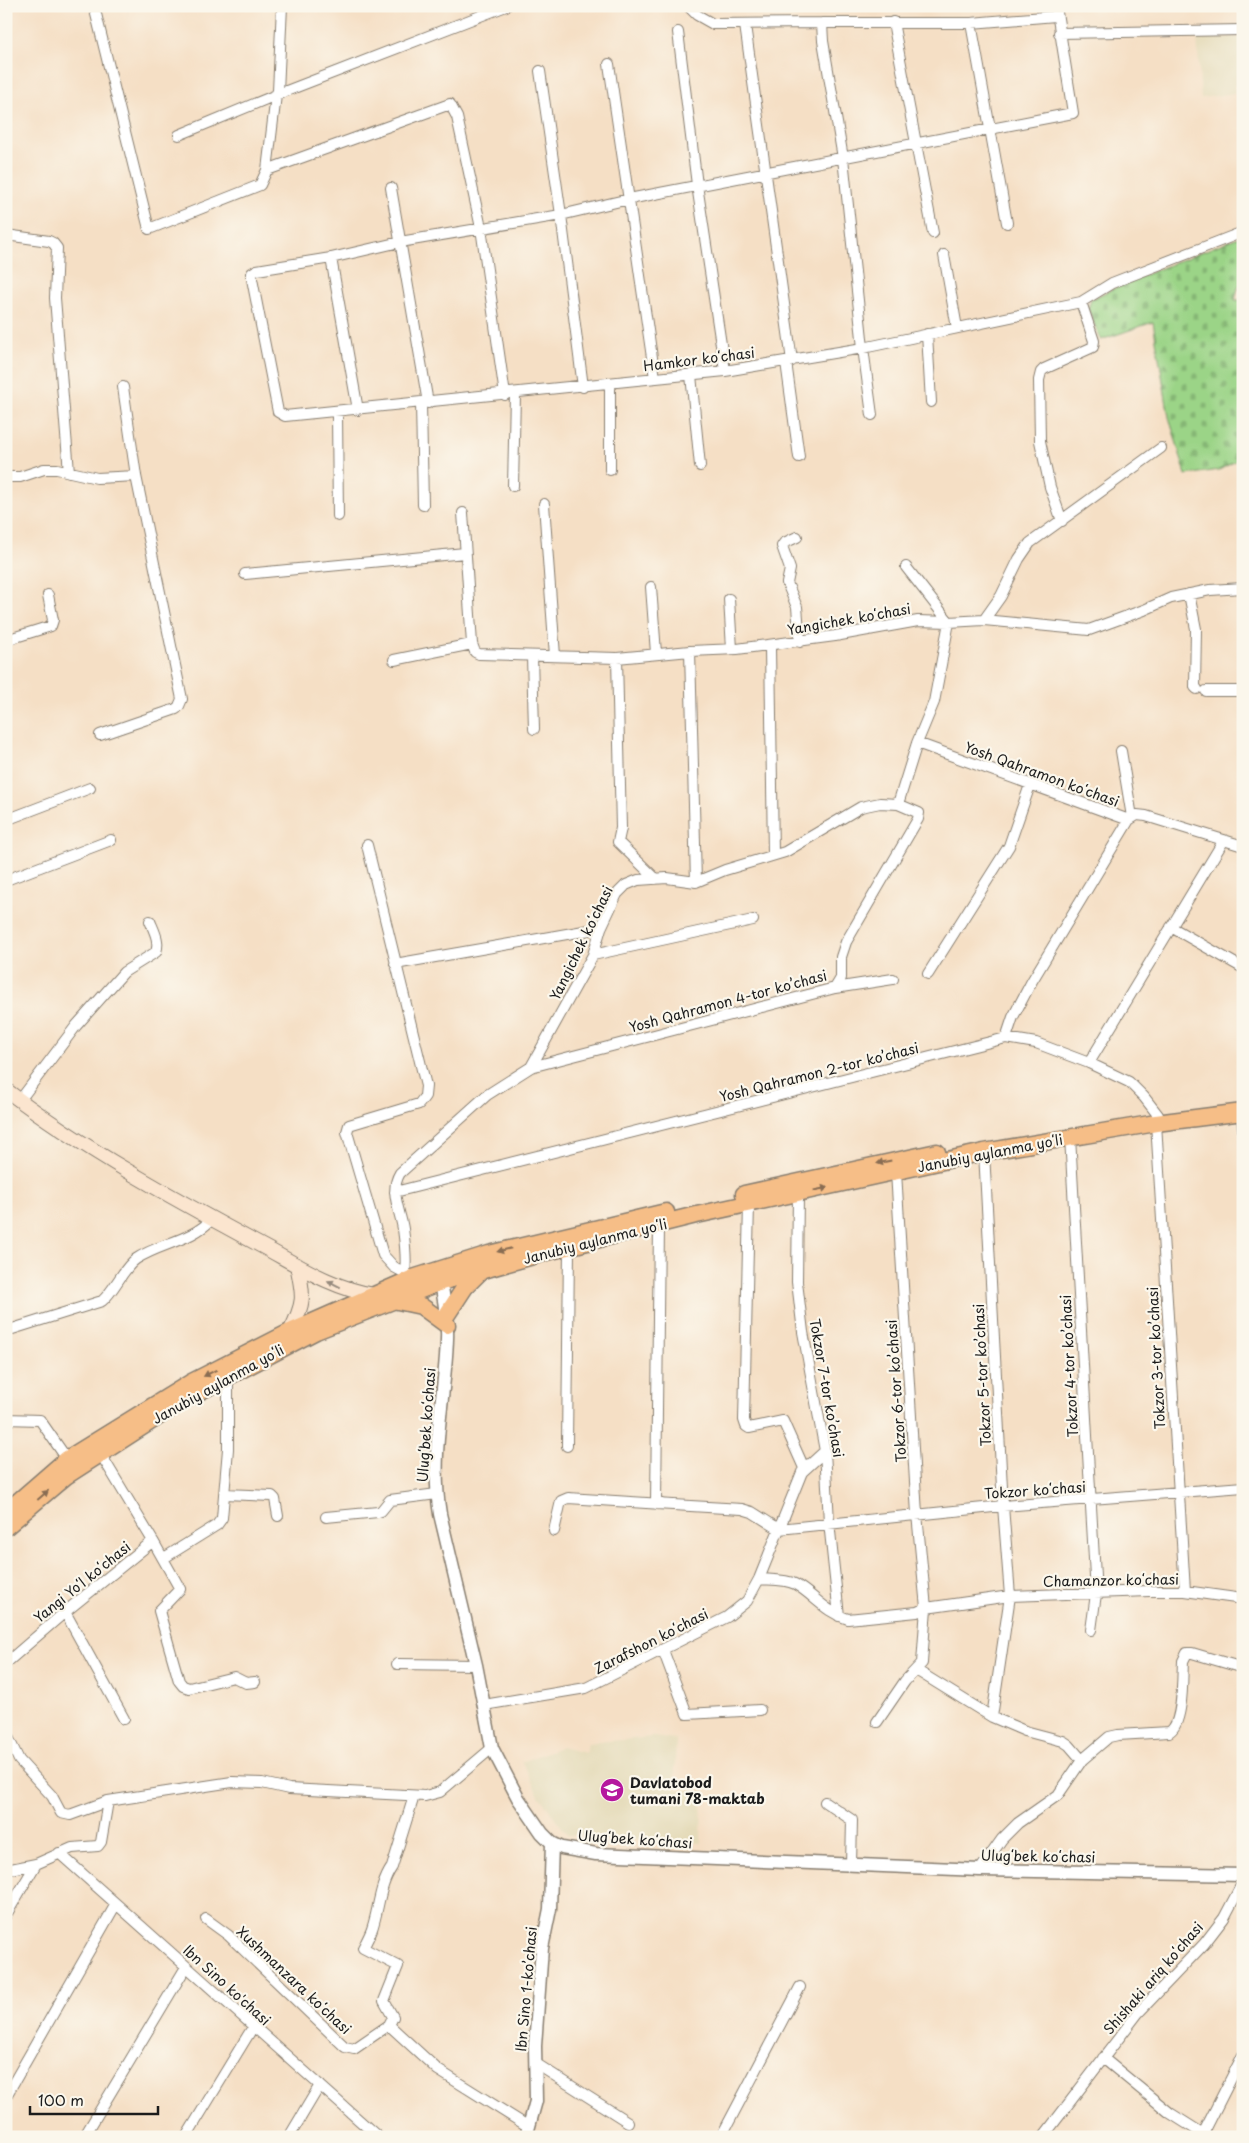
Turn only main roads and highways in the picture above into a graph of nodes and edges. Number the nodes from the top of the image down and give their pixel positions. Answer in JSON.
{"nodes":[{"id":1,"x":6,"y":1090,"type":"edge"},
{"id":2,"x":1242,"y":1108,"type":"edge"},
{"id":3,"x":1157,"y":1119,"type":"junction"},
{"id":4,"x":297,"y":1265,"type":"junction"},
{"id":5,"x":483,"y":1269,"type":"junction"},
{"id":6,"x":374,"y":1295,"type":"junction"},
{"id":7,"x":393,"y":1300,"type":"junction"},
{"id":8,"x":290,"y":1332,"type":"junction"},
{"id":9,"x":6,"y":1512,"type":"edge"},
{"id":10,"x":6,"y":1527,"type":"edge"}],
"edges":[{"from":1,"to":4,"type":"main road"},
{"from":2,"to":3,"type":"highway","name":"Janubiy aylanma yoʻli"},
{"from":5,"to":3,"type":"highway","name":"Janubiy aylanma yoʻli","one_way":true},
{"from":3,"to":6,"type":"highway","name":"Janubiy aylanma yoʻli","one_way":true},
{"from":6,"to":4,"type":"main road","one_way":true},
{"from":4,"to":8,"type":"main road"},
{"from":5,"to":7,"type":"highway","name":"Janubiy aylanma yoʻli"},
{"from":5,"to":7,"type":"highway"},
{"from":6,"to":8,"type":"highway","name":"Janubiy aylanma yoʻli"},
{"from":10,"to":7,"type":"highway","name":"Janubiy aylanma yoʻli","one_way":true},
{"from":8,"to":9,"type":"highway","name":"Janubiy aylanma yoʻli","one_way":true}]}
